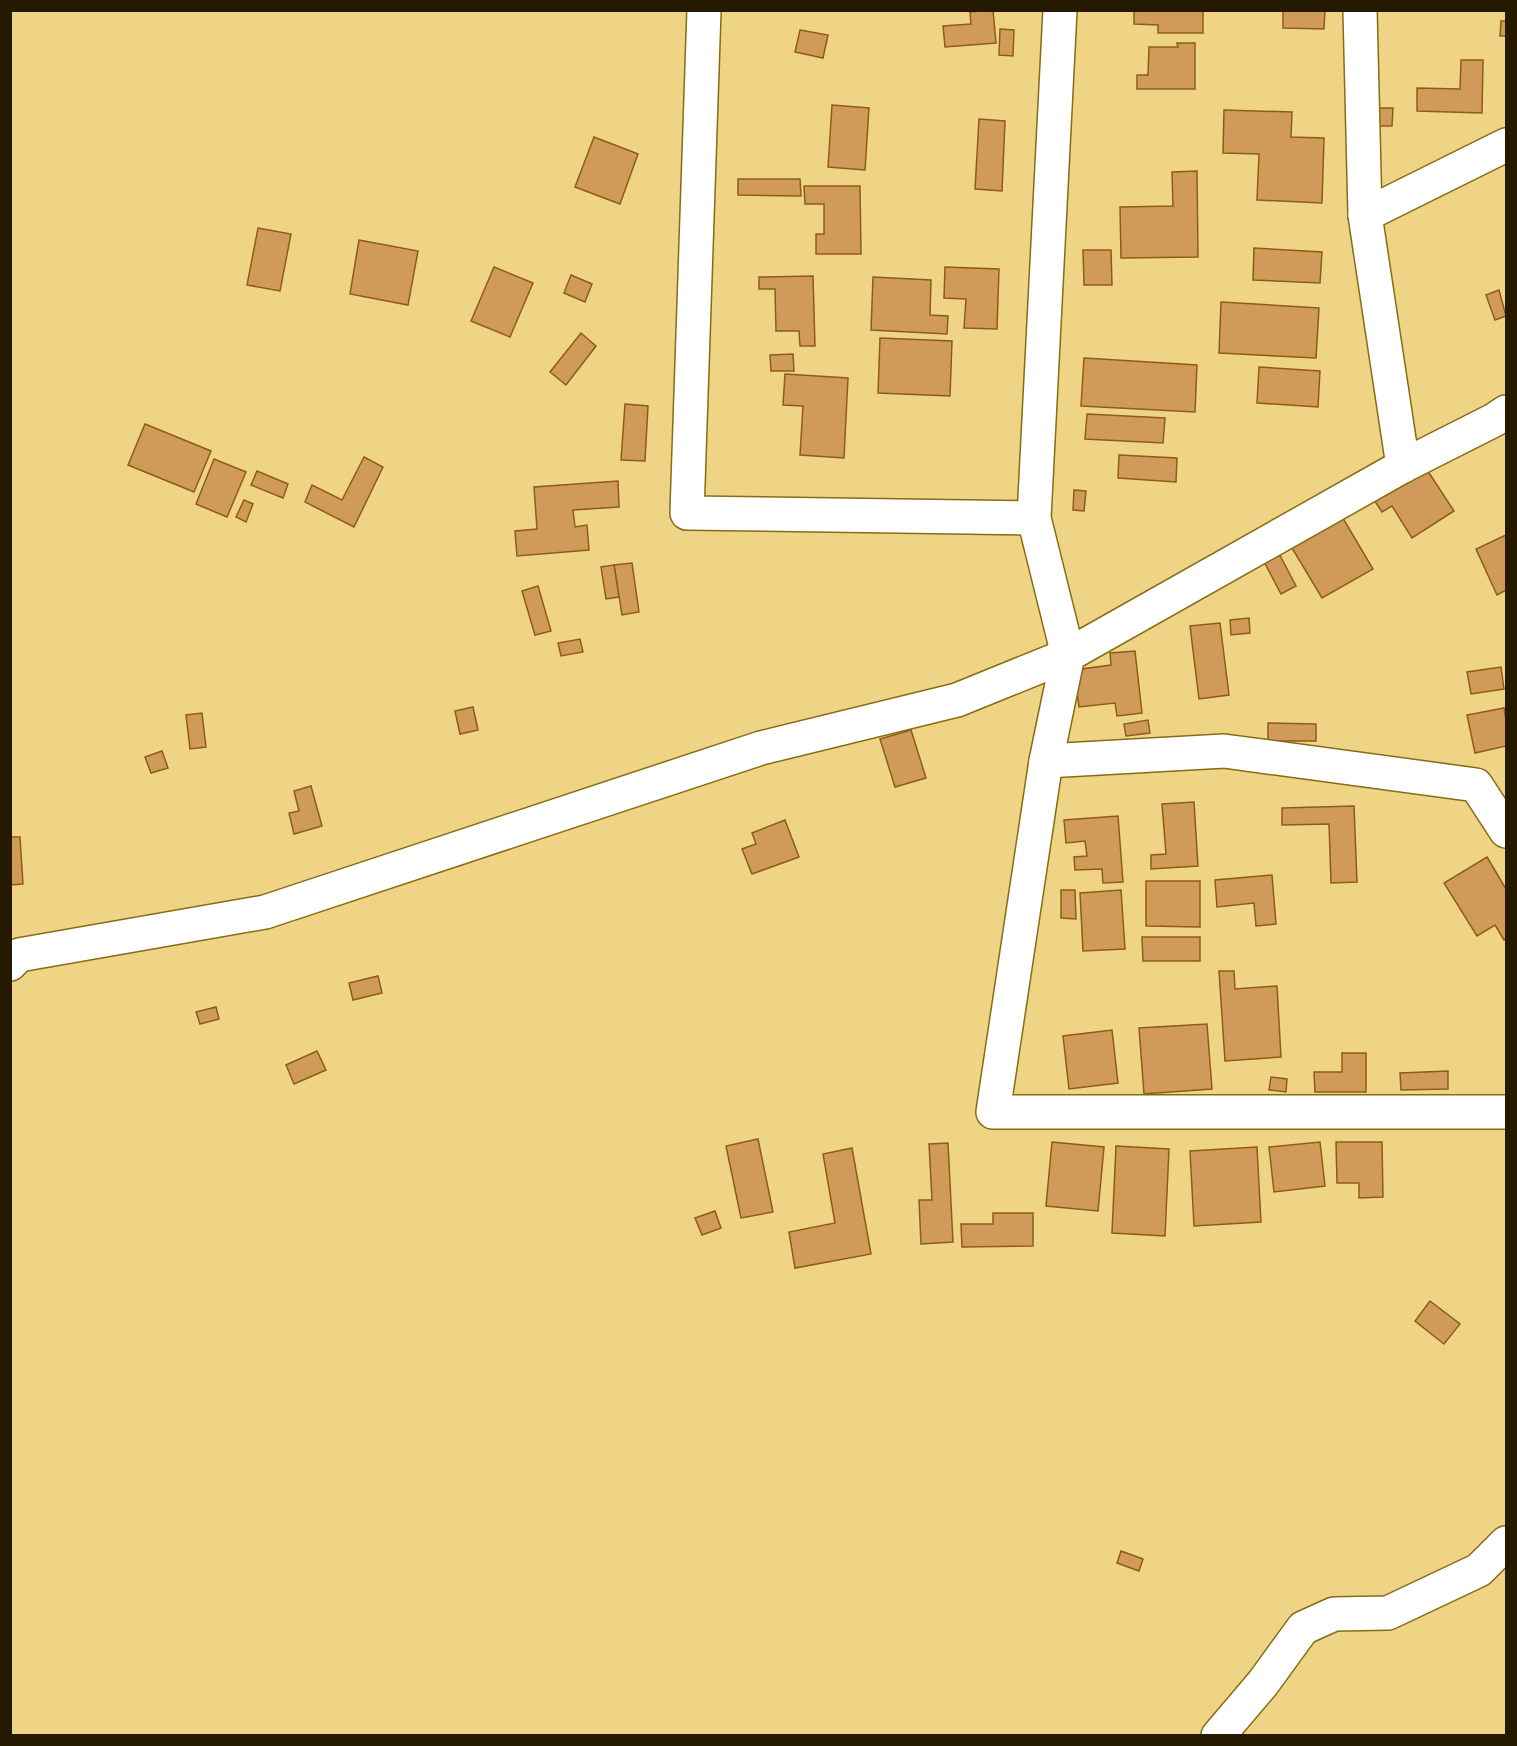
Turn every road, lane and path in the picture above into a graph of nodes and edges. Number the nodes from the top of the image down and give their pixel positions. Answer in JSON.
{"nodes":[{"id":1,"x":704,"y":10,"type":"edge"},
{"id":2,"x":1060,"y":10,"type":"edge"},
{"id":3,"x":1360,"y":10,"type":"edge"},
{"id":4,"x":1506,"y":145,"type":"edge"},
{"id":5,"x":1365,"y":215,"type":"junction"},
{"id":6,"x":1506,"y":411,"type":"edge"},
{"id":7,"x":1403,"y":466,"type":"junction"},
{"id":8,"x":1034,"y":518,"type":"junction"},
{"id":9,"x":1068,"y":655,"type":"junction"},
{"id":10,"x":1046,"y":761,"type":"junction"},
{"id":11,"x":1506,"y":831,"type":"edge"},
{"id":12,"x":10,"y":964,"type":"edge"},
{"id":13,"x":1506,"y":1112,"type":"edge"},
{"id":14,"x":1506,"y":1543,"type":"edge"},
{"id":15,"x":1218,"y":1736,"type":"edge"}],
"edges":[{"from":1,"to":8,"type":"street"},
{"from":2,"to":8,"type":"street"},
{"from":3,"to":5,"type":"street"},
{"from":4,"to":5,"type":"street"},
{"from":5,"to":7,"type":"street"},
{"from":6,"to":7,"type":"street"},
{"from":7,"to":9,"type":"street"},
{"from":8,"to":9,"type":"street"},
{"from":9,"to":10,"type":"street"},
{"from":9,"to":12,"type":"street"},
{"from":10,"to":11,"type":"street"},
{"from":10,"to":13,"type":"street"},
{"from":14,"to":15,"type":"street"}]}
